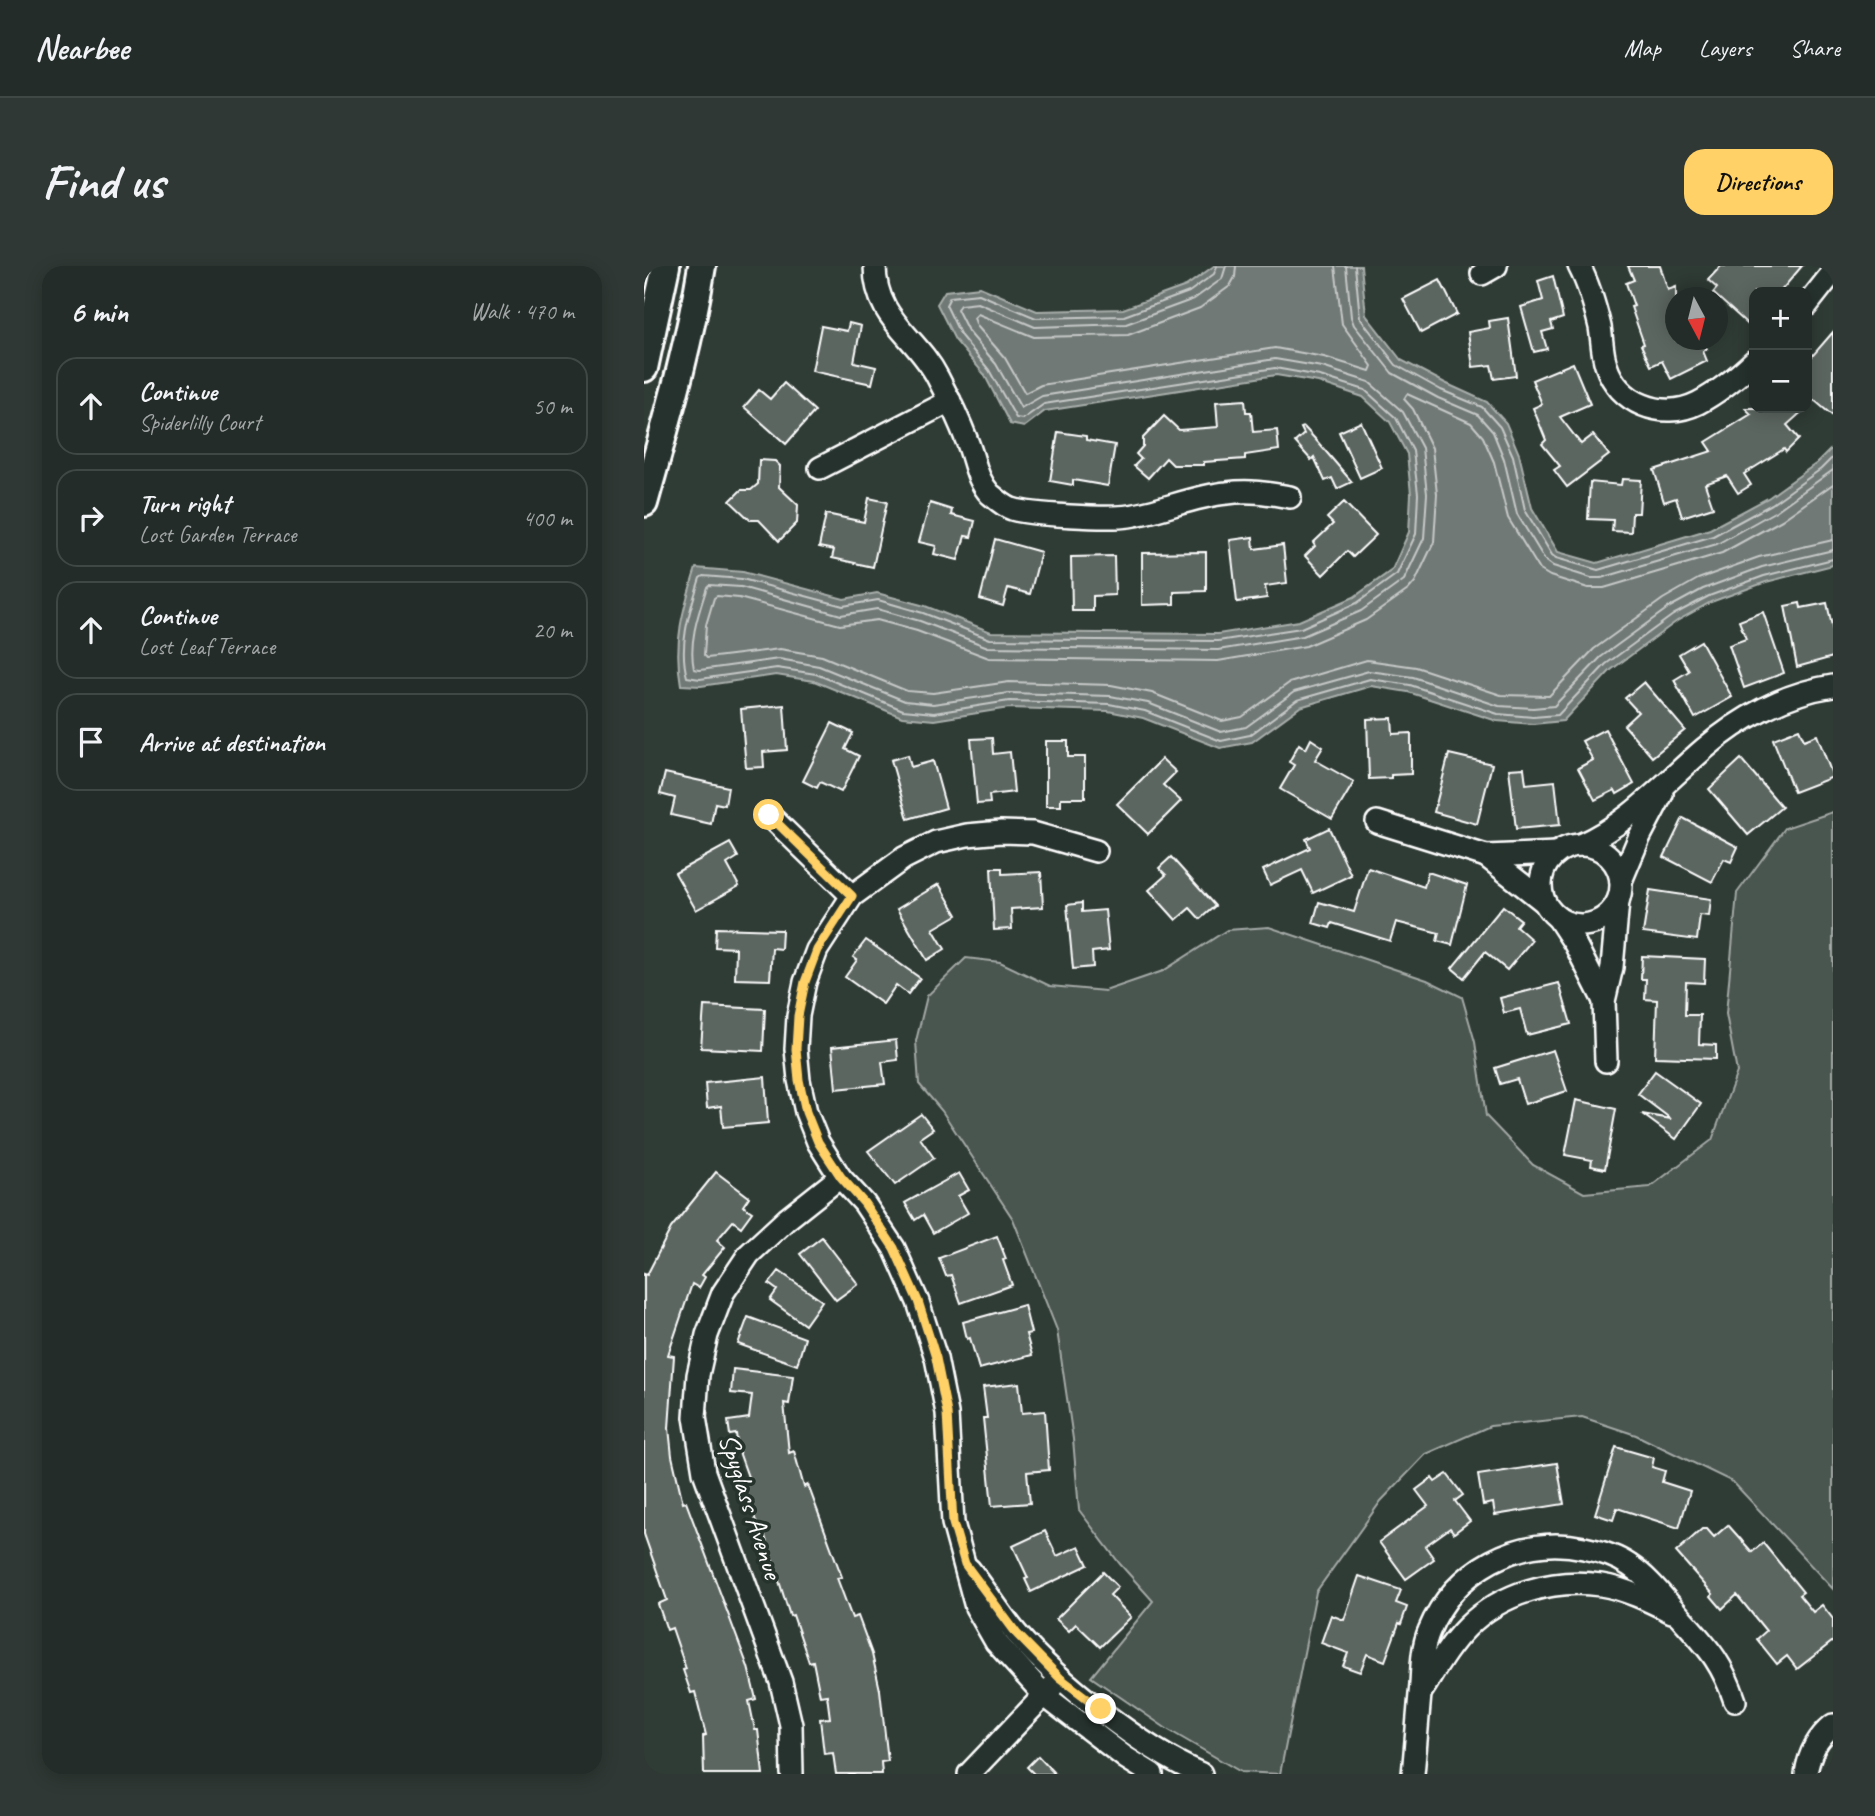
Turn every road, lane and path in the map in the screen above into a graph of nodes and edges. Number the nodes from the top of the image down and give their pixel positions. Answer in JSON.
{"nodes":[{"id":1,"x":666,"y":266,"type":"edge"},
{"id":2,"x":702,"y":266,"type":"edge"},
{"id":3,"x":874,"y":266,"type":"edge"},
{"id":4,"x":1579,"y":266,"type":"edge"},
{"id":5,"x":1833,"y":272,"type":"edge"},
{"id":6,"x":1812,"y":299,"type":"edge"},
{"id":7,"x":1749,"y":366,"type":"edge"},
{"id":8,"x":644,"y":368,"type":"edge"},
{"id":9,"x":950,"y":401,"type":"junction"},
{"id":10,"x":820,"y":468,"type":"dead end"},
{"id":11,"x":1290,"y":496,"type":"dead end"},
{"id":12,"x":644,"y":503,"type":"edge"},
{"id":13,"x":1833,"y":686,"type":"edge"},
{"id":14,"x":1667,"y":783,"type":"junction"},
{"id":15,"x":769,"y":815,"type":"dead end"},
{"id":16,"x":1377,"y":822,"type":"dead end"},
{"id":17,"x":1580,"y":845,"type":"junction"},
{"id":18,"x":1096,"y":851,"type":"dead end"},
{"id":19,"x":1556,"y":853,"type":"junction"},
{"id":20,"x":1486,"y":856,"type":"junction"},
{"id":21,"x":1619,"y":891,"type":"junction"},
{"id":22,"x":852,"y":896,"type":"junction"},
{"id":23,"x":1544,"y":901,"type":"junction"},
{"id":24,"x":1558,"y":918,"type":"junction"},
{"id":25,"x":1604,"y":1001,"type":"junction"},
{"id":26,"x":1606,"y":1061,"type":"dead end"},
{"id":27,"x":841,"y":1177,"type":"junction"},
{"id":28,"x":965,"y":1564,"type":"junction"},
{"id":29,"x":1679,"y":1615,"type":"junction"},
{"id":30,"x":1060,"y":1678,"type":"junction"},
{"id":31,"x":1420,"y":1693,"type":"junction"},
{"id":32,"x":1045,"y":1696,"type":"junction"},
{"id":33,"x":1735,"y":1702,"type":"dead end"},
{"id":34,"x":1833,"y":1724,"type":"edge"},
{"id":35,"x":792,"y":1774,"type":"edge"},
{"id":36,"x":969,"y":1774,"type":"edge"},
{"id":37,"x":1152,"y":1774,"type":"edge"},
{"id":38,"x":1201,"y":1774,"type":"edge"},
{"id":39,"x":1413,"y":1774,"type":"edge"},
{"id":40,"x":1806,"y":1774,"type":"edge"}],
"edges":[{"from":1,"to":8,"type":"main road"},
{"from":2,"to":12,"type":"main road"},
{"from":3,"to":9,"type":"street"},
{"from":4,"to":7,"type":"street"},
{"from":5,"to":6,"type":"street"},
{"from":9,"to":10,"type":"street"},
{"from":9,"to":11,"type":"street"},
{"from":13,"to":14,"type":"street"},
{"from":14,"to":17,"type":"street"},
{"from":14,"to":21,"type":"street"},
{"from":15,"to":22,"type":"street"},
{"from":16,"to":20,"type":"street"},
{"from":17,"to":19,"type":"street"},
{"from":17,"to":21,"type":"street"},
{"from":18,"to":22,"type":"street"},
{"from":19,"to":20,"type":"street"},
{"from":19,"to":23,"type":"street"},
{"from":20,"to":23,"type":"street"},
{"from":21,"to":24,"type":"street"},
{"from":21,"to":25,"type":"street"},
{"from":22,"to":27,"type":"street"},
{"from":23,"to":24,"type":"street"},
{"from":24,"to":25,"type":"street"},
{"from":25,"to":26,"type":"street"},
{"from":27,"to":28,"type":"street"},
{"from":27,"to":35,"type":"street","name":"Spyglass Avenue"},
{"from":28,"to":30,"type":"street"},
{"from":28,"to":32,"type":"street"},
{"from":29,"to":31,"type":"street"},
{"from":29,"to":31,"type":"street"},
{"from":29,"to":33,"type":"street"},
{"from":30,"to":32,"type":"street"},
{"from":30,"to":38,"type":"street"},
{"from":31,"to":39,"type":"street"},
{"from":32,"to":36,"type":"street"},
{"from":32,"to":37,"type":"street"},
{"from":34,"to":40,"type":"street"}]}
